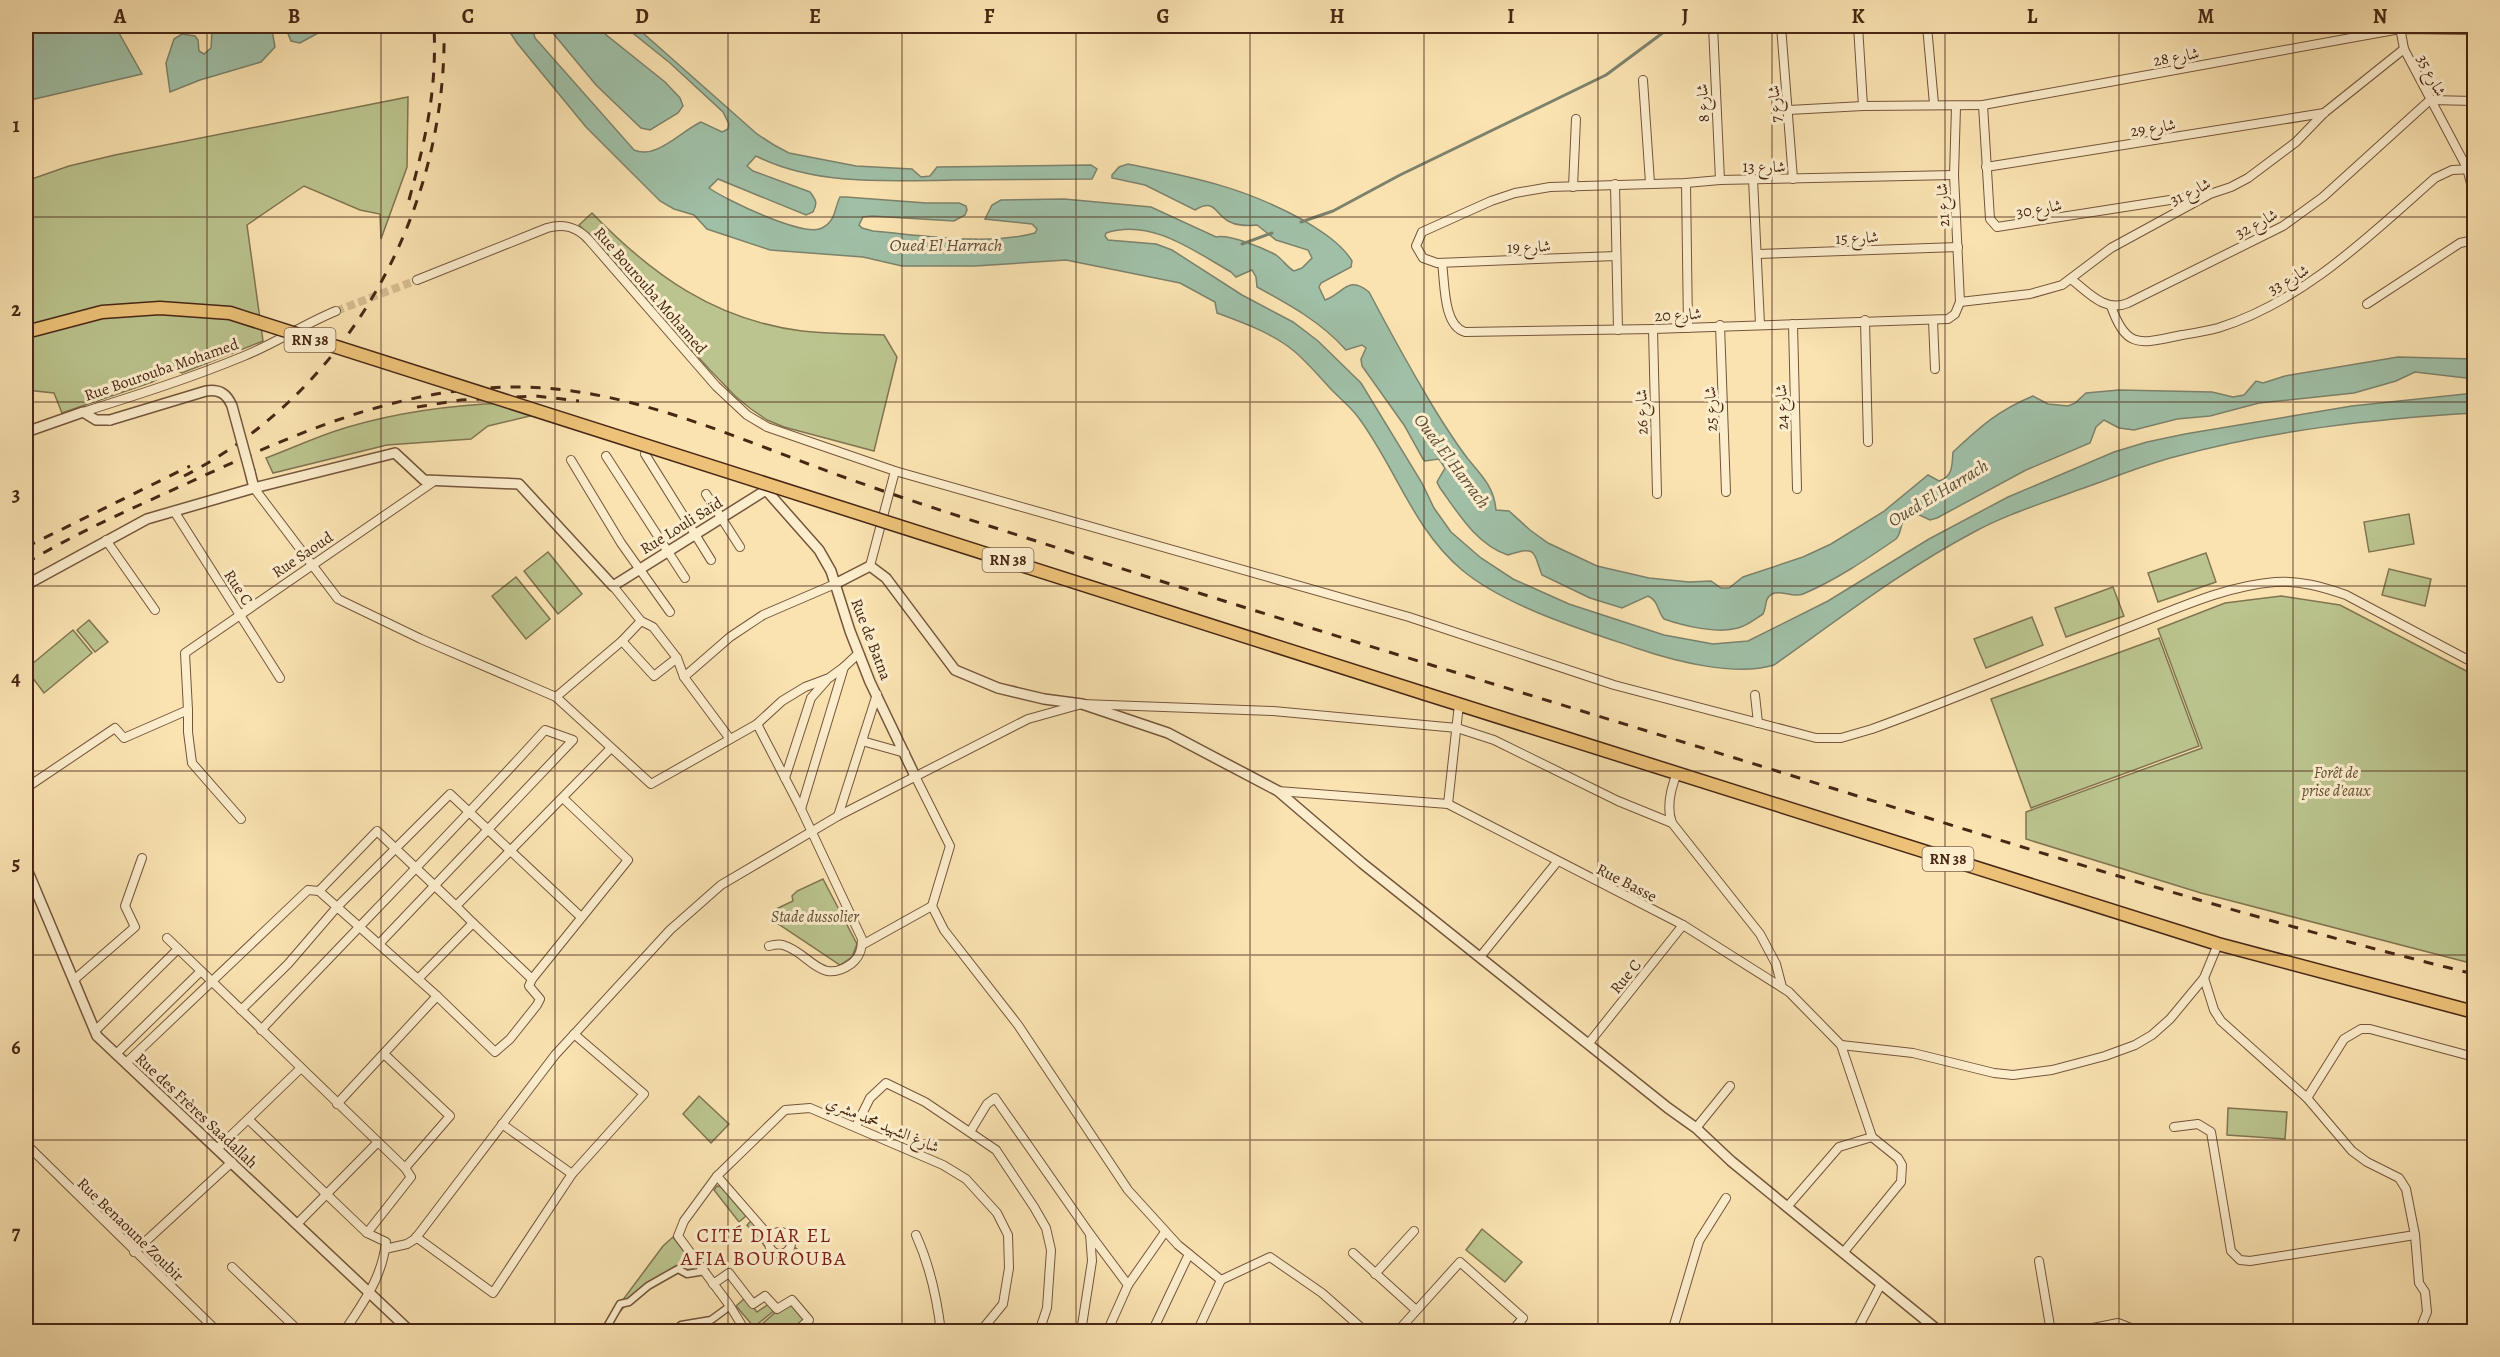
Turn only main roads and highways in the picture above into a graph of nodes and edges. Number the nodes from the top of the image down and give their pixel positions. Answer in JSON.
{"nodes":[{"id":1,"x":26,"y":332,"type":"edge"},
{"id":2,"x":2475,"y":1012,"type":"edge"}],
"edges":[{"from":1,"to":2,"type":"main road","number":"RN 38","bridge":true}]}
